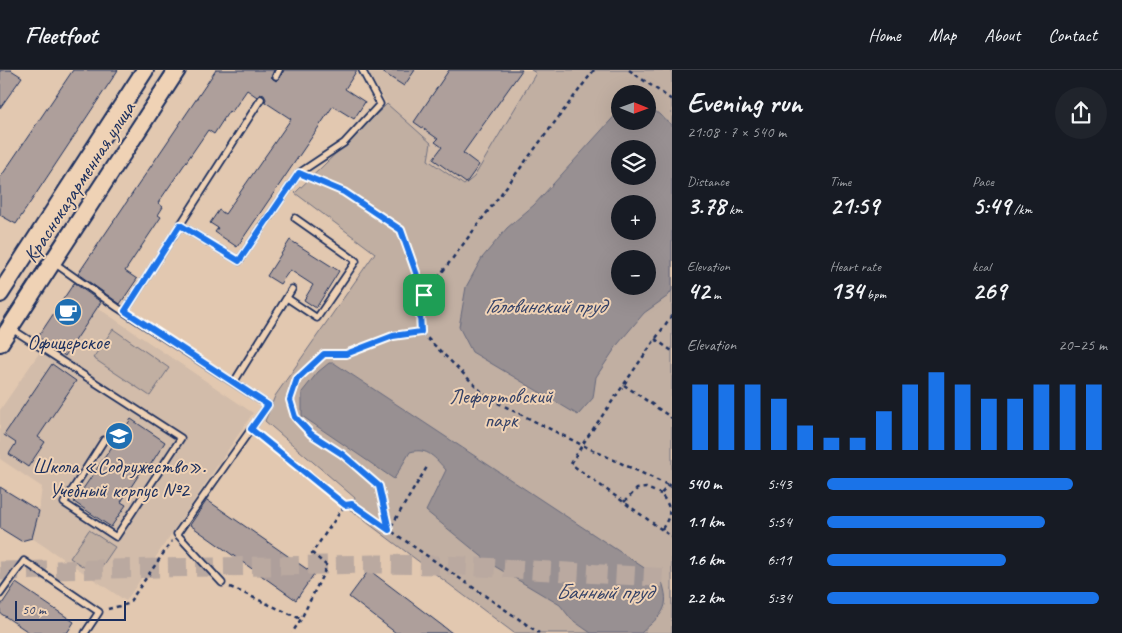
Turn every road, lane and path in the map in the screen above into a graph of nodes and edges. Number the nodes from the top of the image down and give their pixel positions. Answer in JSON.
{"nodes":[{"id":1,"x":146,"y":70,"type":"edge"},
{"id":2,"x":177,"y":70,"type":"edge"},
{"id":3,"x":362,"y":70,"type":"edge"},
{"id":4,"x":594,"y":70,"type":"edge"},
{"id":5,"x":629,"y":70,"type":"edge"},
{"id":6,"x":261,"y":99,"type":"dead end"},
{"id":7,"x":672,"y":100,"type":"edge"},
{"id":8,"x":299,"y":173,"type":"junction"},
{"id":9,"x":295,"y":218,"type":"dead end"},
{"id":10,"x":180,"y":225,"type":"junction"},
{"id":11,"x":52,"y":262,"type":"junction"},
{"id":12,"x":292,"y":289,"type":"dead end"},
{"id":13,"x":0,"y":294,"type":"edge"},
{"id":14,"x":424,"y":295,"type":"junction"},
{"id":15,"x":287,"y":298,"type":"junction"},
{"id":16,"x":125,"y":311,"type":"junction"},
{"id":17,"x":672,"y":315,"type":"edge"},
{"id":18,"x":10,"y":328,"type":"junction"},
{"id":19,"x":421,"y":332,"type":"junction"},
{"id":20,"x":655,"y":339,"type":"junction"},
{"id":21,"x":0,"y":343,"type":"edge"},
{"id":22,"x":672,"y":351,"type":"edge"},
{"id":23,"x":234,"y":382,"type":"junction"},
{"id":24,"x":624,"y":385,"type":"junction"},
{"id":25,"x":672,"y":418,"type":"edge"},
{"id":26,"x":251,"y":429,"type":"junction"},
{"id":27,"x":104,"y":440,"type":"dead end"},
{"id":28,"x":582,"y":445,"type":"junction"},
{"id":29,"x":427,"y":466,"type":"dead end"},
{"id":30,"x":672,"y":481,"type":"edge"},
{"id":31,"x":668,"y":485,"type":"junction"},
{"id":32,"x":672,"y":487,"type":"edge"},
{"id":33,"x":661,"y":494,"type":"junction"},
{"id":34,"x":624,"y":502,"type":"junction"},
{"id":35,"x":345,"y":505,"type":"junction"},
{"id":36,"x":662,"y":529,"type":"junction"},
{"id":37,"x":389,"y":530,"type":"junction"},
{"id":38,"x":177,"y":534,"type":"junction"},
{"id":39,"x":672,"y":537,"type":"edge"},
{"id":40,"x":222,"y":583,"type":"joint"},
{"id":41,"x":0,"y":594,"type":"edge"},
{"id":42,"x":99,"y":612,"type":"junction"},
{"id":43,"x":301,"y":620,"type":"junction"},
{"id":44,"x":85,"y":633,"type":"edge"},
{"id":45,"x":292,"y":633,"type":"edge"},
{"id":46,"x":539,"y":633,"type":"edge"}],
"edges":[{"from":1,"to":13,"type":"main road","name":"Красноказарменная улица"},
{"from":2,"to":11,"type":"main road","name":"Красноказарменная улица"},
{"from":3,"to":8,"type":"lane"},
{"from":4,"to":14,"type":"path"},
{"from":5,"to":7,"type":"path"},
{"from":6,"to":10,"type":"lane"},
{"from":8,"to":10,"type":"lane"},
{"from":8,"to":14,"type":"path"},
{"from":9,"to":15,"type":"lane"},
{"from":10,"to":16,"type":"lane"},
{"from":11,"to":16,"type":"lane"},
{"from":11,"to":18,"type":"main road","name":"Красноказарменная улица"},
{"from":12,"to":15,"type":"lane"},
{"from":14,"to":19,"type":"path"},
{"from":15,"to":23,"type":"lane"},
{"from":16,"to":23,"type":"lane"},
{"from":17,"to":20,"type":"path"},
{"from":18,"to":21,"type":"main road","name":"Красноказарменная улица"},
{"from":18,"to":27,"type":"lane"},
{"from":19,"to":28,"type":"path"},
{"from":19,"to":37,"type":"path"},
{"from":20,"to":22,"type":"path"},
{"from":20,"to":24,"type":"path"},
{"from":23,"to":26,"type":"lane"},
{"from":24,"to":25,"type":"path"},
{"from":24,"to":28,"type":"path"},
{"from":26,"to":35,"type":"path"},
{"from":26,"to":38,"type":"lane"},
{"from":28,"to":31,"type":"path"},
{"from":28,"to":34,"type":"path"},
{"from":29,"to":37,"type":"path"},
{"from":30,"to":31,"type":"path"},
{"from":31,"to":32,"type":"path"},
{"from":31,"to":33,"type":"path"},
{"from":33,"to":34,"type":"path"},
{"from":33,"to":36,"type":"path"},
{"from":34,"to":36,"type":"path"},
{"from":35,"to":37,"type":"path"},
{"from":35,"to":43,"type":"path"},
{"from":36,"to":39,"type":"path"},
{"from":37,"to":46,"type":"path"},
{"from":38,"to":40,"type":"lane"},
{"from":38,"to":42,"type":"path"},
{"from":40,"to":43,"type":"path"},
{"from":41,"to":42,"type":"lane"},
{"from":42,"to":44,"type":"lane"},
{"from":43,"to":45,"type":"path"}]}
